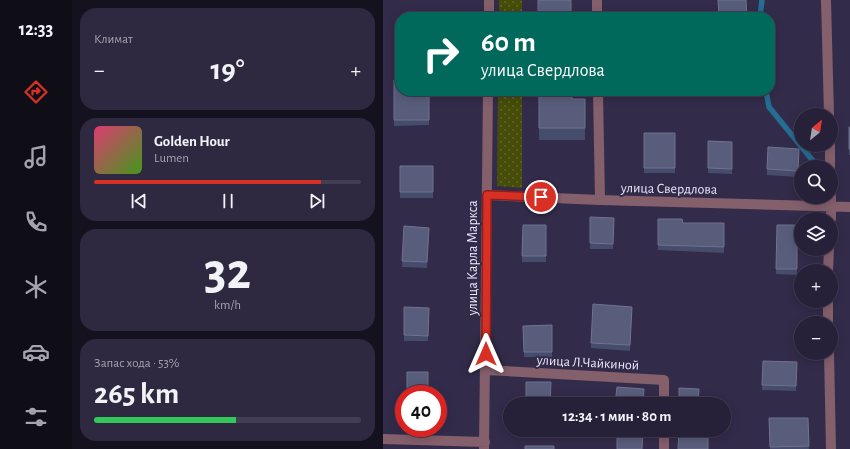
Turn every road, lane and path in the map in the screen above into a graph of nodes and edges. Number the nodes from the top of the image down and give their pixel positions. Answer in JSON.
{"nodes":[{"id":1,"x":489,"y":0,"type":"edge"},
{"id":2,"x":597,"y":0,"type":"edge"},
{"id":3,"x":826,"y":0,"type":"edge"},
{"id":4,"x":489,"y":12,"type":"edge"},
{"id":5,"x":597,"y":12,"type":"edge"},
{"id":6,"x":488,"y":96,"type":"edge"},
{"id":7,"x":598,"y":96,"type":"edge"},
{"id":8,"x":829,"y":108,"type":"edge"},
{"id":9,"x":487,"y":195,"type":"junction"},
{"id":10,"x":600,"y":200,"type":"junction"},
{"id":11,"x":794,"y":201,"type":"edge"},
{"id":12,"x":838,"y":203,"type":"edge"},
{"id":13,"x":850,"y":206,"type":"edge"},
{"id":14,"x":829,"y":360,"type":"edge"},
{"id":15,"x":486,"y":370,"type":"junction"},
{"id":16,"x":664,"y":397,"type":"edge"},
{"id":17,"x":664,"y":437,"type":"edge"},
{"id":18,"x":383,"y":439,"type":"edge"},
{"id":19,"x":485,"y":446,"type":"edge"},
{"id":20,"x":664,"y":449,"type":"edge"},
{"id":21,"x":831,"y":449,"type":"edge"}],
"edges":[{"from":1,"to":4,"type":"street"},
{"from":2,"to":5,"type":"street"},
{"from":3,"to":8,"type":"street"},
{"from":6,"to":9,"type":"street","name":"улица Карла Маркса"},
{"from":7,"to":10,"type":"street"},
{"from":9,"to":10,"type":"street","name":"улица Свердлова"},
{"from":9,"to":15,"type":"street","name":"улица Карла Маркса"},
{"from":10,"to":11,"type":"street","name":"улица Свердлова"},
{"from":12,"to":13,"type":"street","name":"улица Свердлова"},
{"from":14,"to":21,"type":"street"},
{"from":15,"to":16,"type":"street","name":"улица Л.Чайкиной"},
{"from":15,"to":19,"type":"street","name":"улица Карла Маркса"},
{"from":17,"to":20,"type":"street"},
{"from":18,"to":19,"type":"street"}]}
